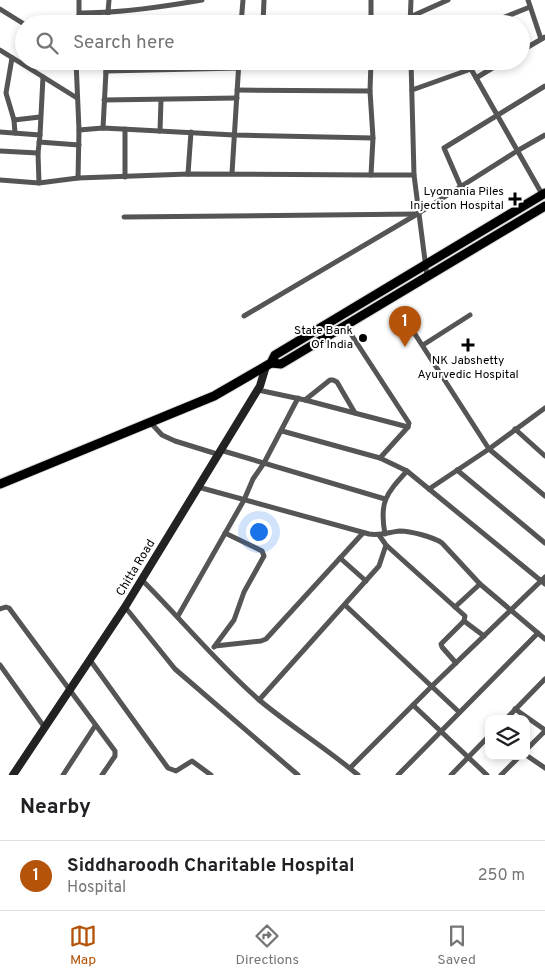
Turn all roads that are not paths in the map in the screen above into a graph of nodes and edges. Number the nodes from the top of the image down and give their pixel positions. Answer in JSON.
{"nodes":[{"id":1,"x":79,"y":0,"type":"edge"},
{"id":2,"x":109,"y":0,"type":"edge"},
{"id":3,"x":156,"y":0,"type":"edge"},
{"id":4,"x":202,"y":0,"type":"edge"},
{"id":5,"x":244,"y":0,"type":"edge"},
{"id":6,"x":264,"y":0,"type":"edge"},
{"id":7,"x":371,"y":0,"type":"edge"},
{"id":8,"x":411,"y":0,"type":"edge"},
{"id":9,"x":448,"y":0,"type":"edge"},
{"id":10,"x":528,"y":0,"type":"edge"},
{"id":11,"x":530,"y":7,"type":"junction"},
{"id":12,"x":156,"y":8,"type":"junction"},
{"id":13,"x":0,"y":9,"type":"edge"},
{"id":14,"x":108,"y":13,"type":"junction"},
{"id":15,"x":79,"y":14,"type":"joint"},
{"id":16,"x":242,"y":15,"type":"edge"},
{"id":17,"x":263,"y":15,"type":"edge"},
{"id":18,"x":371,"y":15,"type":"edge"},
{"id":19,"x":410,"y":15,"type":"edge"},
{"id":20,"x":414,"y":15,"type":"edge"},
{"id":21,"x":510,"y":15,"type":"edge"},
{"id":22,"x":15,"y":18,"type":"edge"},
{"id":23,"x":543,"y":38,"type":"edge"},
{"id":24,"x":530,"y":46,"type":"edge"},
{"id":25,"x":0,"y":50,"type":"edge"},
{"id":26,"x":12,"y":58,"type":"junction"},
{"id":27,"x":15,"y":60,"type":"edge"},
{"id":28,"x":32,"y":70,"type":"edge"},
{"id":29,"x":76,"y":70,"type":"edge"},
{"id":30,"x":106,"y":70,"type":"edge"},
{"id":31,"x":150,"y":70,"type":"edge"},
{"id":32,"x":239,"y":70,"type":"edge"},
{"id":33,"x":371,"y":70,"type":"edge"},
{"id":34,"x":411,"y":70,"type":"edge"},
{"id":35,"x":468,"y":70,"type":"edge"},
{"id":36,"x":472,"y":70,"type":"edge"},
{"id":37,"x":489,"y":70,"type":"edge"},
{"id":38,"x":106,"y":74,"type":"junction"},
{"id":39,"x":43,"y":77,"type":"junction"},
{"id":40,"x":476,"y":78,"type":"junction"},
{"id":41,"x":545,"y":86,"type":"edge"},
{"id":42,"x":237,"y":90,"type":"junction"},
{"id":43,"x":412,"y":90,"type":"junction"},
{"id":44,"x":370,"y":91,"type":"junction"},
{"id":45,"x":77,"y":98,"type":"junction"},
{"id":46,"x":237,"y":98,"type":"junction"},
{"id":47,"x":104,"y":100,"type":"junction"},
{"id":48,"x":161,"y":100,"type":"junction"},
{"id":49,"x":497,"y":115,"type":"junction"},
{"id":50,"x":40,"y":118,"type":"junction"},
{"id":51,"x":14,"y":120,"type":"junction"},
{"id":52,"x":103,"y":128,"type":"junction"},
{"id":53,"x":125,"y":129,"type":"junction"},
{"id":54,"x":79,"y":130,"type":"junction"},
{"id":55,"x":160,"y":131,"type":"junction"},
{"id":56,"x":0,"y":132,"type":"edge"},
{"id":57,"x":192,"y":132,"type":"junction"},
{"id":58,"x":15,"y":133,"type":"junction"},
{"id":59,"x":40,"y":134,"type":"junction"},
{"id":60,"x":234,"y":135,"type":"junction"},
{"id":61,"x":545,"y":135,"type":"edge"},
{"id":62,"x":373,"y":138,"type":"junction"},
{"id":63,"x":39,"y":142,"type":"junction"},
{"id":64,"x":78,"y":145,"type":"junction"},
{"id":65,"x":0,"y":151,"type":"edge"},
{"id":66,"x":517,"y":151,"type":"junction"},
{"id":67,"x":38,"y":153,"type":"junction"},
{"id":68,"x":232,"y":173,"type":"junction"},
{"id":69,"x":188,"y":174,"type":"junction"},
{"id":70,"x":371,"y":175,"type":"junction"},
{"id":71,"x":414,"y":175,"type":"junction"},
{"id":72,"x":125,"y":177,"type":"junction"},
{"id":73,"x":78,"y":178,"type":"junction"},
{"id":74,"x":0,"y":180,"type":"edge"},
{"id":75,"x":39,"y":183,"type":"junction"},
{"id":76,"x":461,"y":187,"type":"junction"},
{"id":77,"x":544,"y":194,"type":"edge"},
{"id":78,"x":545,"y":206,"type":"edge"},
{"id":79,"x":419,"y":214,"type":"junction"},
{"id":80,"x":124,"y":217,"type":"dead end"},
{"id":81,"x":427,"y":264,"type":"junction"},
{"id":82,"x":427,"y":276,"type":"junction"},
{"id":83,"x":402,"y":314,"type":"dead end"},
{"id":84,"x":470,"y":315,"type":"dead end"},
{"id":85,"x":244,"y":316,"type":"dead end"},
{"id":86,"x":344,"y":325,"type":"junction"},
{"id":87,"x":423,"y":345,"type":"junction"},
{"id":88,"x":268,"y":364,"type":"junction"},
{"id":89,"x":258,"y":390,"type":"junction"},
{"id":90,"x":298,"y":398,"type":"junction"},
{"id":91,"x":305,"y":400,"type":"junction"},
{"id":92,"x":545,"y":408,"type":"edge"},
{"id":93,"x":355,"y":413,"type":"junction"},
{"id":94,"x":150,"y":422,"type":"junction"},
{"id":95,"x":408,"y":427,"type":"junction"},
{"id":96,"x":515,"y":430,"type":"junction"},
{"id":97,"x":282,"y":431,"type":"junction"},
{"id":98,"x":489,"y":450,"type":"junction"},
{"id":99,"x":219,"y":452,"type":"junction"},
{"id":100,"x":545,"y":456,"type":"edge"},
{"id":101,"x":380,"y":458,"type":"junction"},
{"id":102,"x":264,"y":464,"type":"junction"},
{"id":103,"x":457,"y":470,"type":"junction"},
{"id":104,"x":407,"y":471,"type":"junction"},
{"id":105,"x":0,"y":484,"type":"edge"},
{"id":106,"x":198,"y":487,"type":"junction"},
{"id":107,"x":429,"y":490,"type":"junction"},
{"id":108,"x":545,"y":496,"type":"edge"},
{"id":109,"x":385,"y":499,"type":"junction"},
{"id":110,"x":244,"y":500,"type":"junction"},
{"id":111,"x":224,"y":533,"type":"junction"},
{"id":112,"x":363,"y":533,"type":"junction"},
{"id":113,"x":385,"y":534,"type":"junction"},
{"id":114,"x":379,"y":535,"type":"junction"},
{"id":115,"x":545,"y":543,"type":"edge"},
{"id":116,"x":386,"y":544,"type":"junction"},
{"id":117,"x":340,"y":558,"type":"junction"},
{"id":118,"x":141,"y":579,"type":"junction"},
{"id":119,"x":366,"y":581,"type":"junction"},
{"id":120,"x":544,"y":581,"type":"edge"},
{"id":121,"x":480,"y":584,"type":"junction"},
{"id":122,"x":345,"y":605,"type":"junction"},
{"id":123,"x":455,"y":606,"type":"junction"},
{"id":124,"x":125,"y":607,"type":"junction"},
{"id":125,"x":0,"y":609,"type":"edge"},
{"id":126,"x":510,"y":610,"type":"junction"},
{"id":127,"x":178,"y":616,"type":"junction"},
{"id":128,"x":464,"y":621,"type":"junction"},
{"id":129,"x":538,"y":633,"type":"junction"},
{"id":130,"x":484,"y":636,"type":"junction"},
{"id":131,"x":545,"y":639,"type":"edge"},
{"id":132,"x":215,"y":646,"type":"junction"},
{"id":133,"x":210,"y":652,"type":"junction"},
{"id":134,"x":90,"y":660,"type":"junction"},
{"id":135,"x":456,"y":663,"type":"junction"},
{"id":136,"x":0,"y":665,"type":"edge"},
{"id":137,"x":545,"y":679,"type":"edge"},
{"id":138,"x":431,"y":687,"type":"junction"},
{"id":139,"x":70,"y":691,"type":"junction"},
{"id":140,"x":259,"y":700,"type":"junction"},
{"id":141,"x":413,"y":705,"type":"junction"},
{"id":142,"x":516,"y":709,"type":"junction"},
{"id":143,"x":459,"y":712,"type":"junction"},
{"id":144,"x":510,"y":715,"type":"edge"},
{"id":145,"x":95,"y":726,"type":"junction"},
{"id":146,"x":45,"y":728,"type":"junction"},
{"id":147,"x":545,"y":731,"type":"edge"},
{"id":148,"x":441,"y":732,"type":"junction"},
{"id":149,"x":485,"y":740,"type":"edge"},
{"id":150,"x":530,"y":746,"type":"edge"},
{"id":151,"x":468,"y":758,"type":"junction"},
{"id":152,"x":530,"y":758,"type":"edge"},
{"id":153,"x":516,"y":760,"type":"edge"},
{"id":154,"x":350,"y":768,"type":"junction"},
{"id":155,"x":545,"y":768,"type":"edge"},
{"id":156,"x":13,"y":775,"type":"edge"},
{"id":157,"x":63,"y":775,"type":"edge"},
{"id":158,"x":102,"y":775,"type":"edge"},
{"id":159,"x":211,"y":775,"type":"edge"},
{"id":160,"x":298,"y":775,"type":"edge"},
{"id":161,"x":358,"y":775,"type":"edge"},
{"id":162,"x":398,"y":775,"type":"edge"},
{"id":163,"x":450,"y":775,"type":"edge"},
{"id":164,"x":487,"y":775,"type":"edge"},
{"id":165,"x":501,"y":775,"type":"edge"}],
"edges":[{"from":1,"to":15,"type":"street"},
{"from":2,"to":14,"type":"street"},
{"from":3,"to":12,"type":"street"},
{"from":4,"to":12,"type":"street"},
{"from":5,"to":16,"type":"street"},
{"from":6,"to":17,"type":"street"},
{"from":7,"to":18,"type":"street"},
{"from":8,"to":19,"type":"street"},
{"from":9,"to":20,"type":"street"},
{"from":10,"to":11,"type":"street"},
{"from":11,"to":21,"type":"street"},
{"from":11,"to":23,"type":"street"},
{"from":12,"to":14,"type":"street"},
{"from":13,"to":22,"type":"street"},
{"from":14,"to":15,"type":"street"},
{"from":23,"to":24,"type":"street"},
{"from":25,"to":26,"type":"street"},
{"from":26,"to":27,"type":"street"},
{"from":26,"to":51,"type":"street"},
{"from":28,"to":39,"type":"street"},
{"from":29,"to":45,"type":"street"},
{"from":30,"to":38,"type":"street"},
{"from":31,"to":38,"type":"street"},
{"from":32,"to":42,"type":"street"},
{"from":33,"to":44,"type":"street"},
{"from":34,"to":43,"type":"street"},
{"from":35,"to":43,"type":"street"},
{"from":36,"to":40,"type":"street"},
{"from":37,"to":40,"type":"street"},
{"from":38,"to":47,"type":"street"},
{"from":39,"to":45,"type":"street"},
{"from":39,"to":50,"type":"street"},
{"from":40,"to":49,"type":"street"},
{"from":41,"to":49,"type":"street"},
{"from":42,"to":44,"type":"street"},
{"from":42,"to":46,"type":"street"},
{"from":43,"to":71,"type":"street"},
{"from":44,"to":62,"type":"street"},
{"from":45,"to":54,"type":"street"},
{"from":46,"to":48,"type":"street"},
{"from":46,"to":60,"type":"street"},
{"from":47,"to":48,"type":"street"},
{"from":47,"to":52,"type":"street"},
{"from":48,"to":55,"type":"street"},
{"from":49,"to":66,"type":"street"},
{"from":49,"to":76,"type":"street"},
{"from":50,"to":51,"type":"street"},
{"from":50,"to":59,"type":"street"},
{"from":51,"to":58,"type":"street"},
{"from":52,"to":53,"type":"street"},
{"from":52,"to":54,"type":"street"},
{"from":53,"to":55,"type":"street"},
{"from":53,"to":72,"type":"street"},
{"from":54,"to":64,"type":"street"},
{"from":55,"to":57,"type":"street"},
{"from":56,"to":58,"type":"street"},
{"from":57,"to":60,"type":"street"},
{"from":57,"to":69,"type":"street"},
{"from":58,"to":59,"type":"street"},
{"from":59,"to":63,"type":"street"},
{"from":60,"to":62,"type":"street"},
{"from":60,"to":68,"type":"street"},
{"from":61,"to":66,"type":"street"},
{"from":62,"to":70,"type":"street"},
{"from":63,"to":64,"type":"street"},
{"from":63,"to":67,"type":"street"},
{"from":64,"to":73,"type":"street"},
{"from":65,"to":67,"type":"street"},
{"from":66,"to":76,"type":"street"},
{"from":66,"to":77,"type":"street"},
{"from":67,"to":75,"type":"street"},
{"from":68,"to":69,"type":"street"},
{"from":68,"to":70,"type":"street"},
{"from":69,"to":72,"type":"street"},
{"from":70,"to":71,"type":"street"},
{"from":71,"to":79,"type":"street"},
{"from":72,"to":73,"type":"street"},
{"from":73,"to":75,"type":"street"},
{"from":74,"to":75,"type":"street"},
{"from":76,"to":79,"type":"street"},
{"from":77,"to":81,"type":"main road"},
{"from":78,"to":82,"type":"main road"},
{"from":79,"to":80,"type":"street"},
{"from":79,"to":81,"type":"street"},
{"from":79,"to":85,"type":"street"},
{"from":81,"to":82,"type":"street"},
{"from":81,"to":88,"type":"main road"},
{"from":82,"to":86,"type":"main road"},
{"from":83,"to":87,"type":"street"},
{"from":84,"to":87,"type":"street"},
{"from":86,"to":88,"type":"main road"},
{"from":86,"to":95,"type":"street"},
{"from":87,"to":98,"type":"street"},
{"from":88,"to":89,"type":"street","name":"Chitta Road"},
{"from":88,"to":94,"type":"main road"},
{"from":89,"to":90,"type":"street"},
{"from":89,"to":99,"type":"street","name":"Chitta Road"},
{"from":90,"to":91,"type":"street"},
{"from":90,"to":97,"type":"street"},
{"from":91,"to":93,"type":"street"},
{"from":91,"to":93,"type":"street"},
{"from":92,"to":96,"type":"street"},
{"from":93,"to":95,"type":"street"},
{"from":94,"to":99,"type":"street"},
{"from":94,"to":105,"type":"main road"},
{"from":95,"to":101,"type":"street"},
{"from":96,"to":98,"type":"street"},
{"from":96,"to":100,"type":"street"},
{"from":97,"to":101,"type":"street"},
{"from":97,"to":102,"type":"street"},
{"from":98,"to":103,"type":"street"},
{"from":98,"to":108,"type":"street"},
{"from":99,"to":102,"type":"street"},
{"from":99,"to":106,"type":"street","name":"Chitta Road"},
{"from":101,"to":104,"type":"street"},
{"from":102,"to":109,"type":"street"},
{"from":102,"to":110,"type":"street"},
{"from":103,"to":107,"type":"street"},
{"from":103,"to":115,"type":"street"},
{"from":104,"to":107,"type":"street"},
{"from":104,"to":109,"type":"street"},
{"from":106,"to":110,"type":"street"},
{"from":106,"to":118,"type":"street","name":"Chitta Road"},
{"from":107,"to":120,"type":"street"},
{"from":109,"to":113,"type":"street"},
{"from":110,"to":111,"type":"street"},
{"from":110,"to":112,"type":"street"},
{"from":111,"to":127,"type":"street"},
{"from":111,"to":132,"type":"street"},
{"from":112,"to":114,"type":"street"},
{"from":112,"to":117,"type":"street"},
{"from":113,"to":114,"type":"street"},
{"from":113,"to":121,"type":"street"},
{"from":114,"to":116,"type":"street"},
{"from":116,"to":119,"type":"street"},
{"from":116,"to":123,"type":"street"},
{"from":117,"to":119,"type":"street"},
{"from":117,"to":132,"type":"street"},
{"from":118,"to":124,"type":"street","name":"Chitta Road"},
{"from":118,"to":127,"type":"street"},
{"from":119,"to":122,"type":"street"},
{"from":120,"to":126,"type":"street"},
{"from":121,"to":123,"type":"street"},
{"from":121,"to":126,"type":"street"},
{"from":122,"to":138,"type":"street"},
{"from":122,"to":140,"type":"street"},
{"from":123,"to":128,"type":"street"},
{"from":124,"to":134,"type":"street","name":"Chitta Road"},
{"from":124,"to":160,"type":"street"},
{"from":125,"to":139,"type":"street"},
{"from":126,"to":129,"type":"street"},
{"from":126,"to":130,"type":"street"},
{"from":127,"to":133,"type":"street"},
{"from":128,"to":130,"type":"street"},
{"from":128,"to":135,"type":"street"},
{"from":129,"to":131,"type":"street"},
{"from":129,"to":143,"type":"street"},
{"from":130,"to":135,"type":"street"},
{"from":132,"to":133,"type":"street"},
{"from":133,"to":140,"type":"street"},
{"from":134,"to":139,"type":"street","name":"Chitta Road"},
{"from":134,"to":159,"type":"street"},
{"from":135,"to":138,"type":"street"},
{"from":136,"to":146,"type":"street"},
{"from":137,"to":142,"type":"street"},
{"from":138,"to":141,"type":"street"},
{"from":138,"to":143,"type":"street"},
{"from":139,"to":145,"type":"street"},
{"from":139,"to":146,"type":"street","name":"Chitta Road"},
{"from":140,"to":154,"type":"street"},
{"from":141,"to":148,"type":"street"},
{"from":141,"to":154,"type":"street"},
{"from":142,"to":144,"type":"street"},
{"from":142,"to":147,"type":"street"},
{"from":143,"to":148,"type":"street"},
{"from":145,"to":157,"type":"street"},
{"from":145,"to":158,"type":"street"},
{"from":146,"to":156,"type":"street","name":"Chitta Road"},
{"from":147,"to":150,"type":"street"},
{"from":148,"to":151,"type":"street"},
{"from":148,"to":162,"type":"street"},
{"from":149,"to":151,"type":"street"},
{"from":151,"to":163,"type":"street"},
{"from":151,"to":164,"type":"street"},
{"from":152,"to":155,"type":"street"},
{"from":153,"to":165,"type":"street"},
{"from":154,"to":161,"type":"street"}]}
